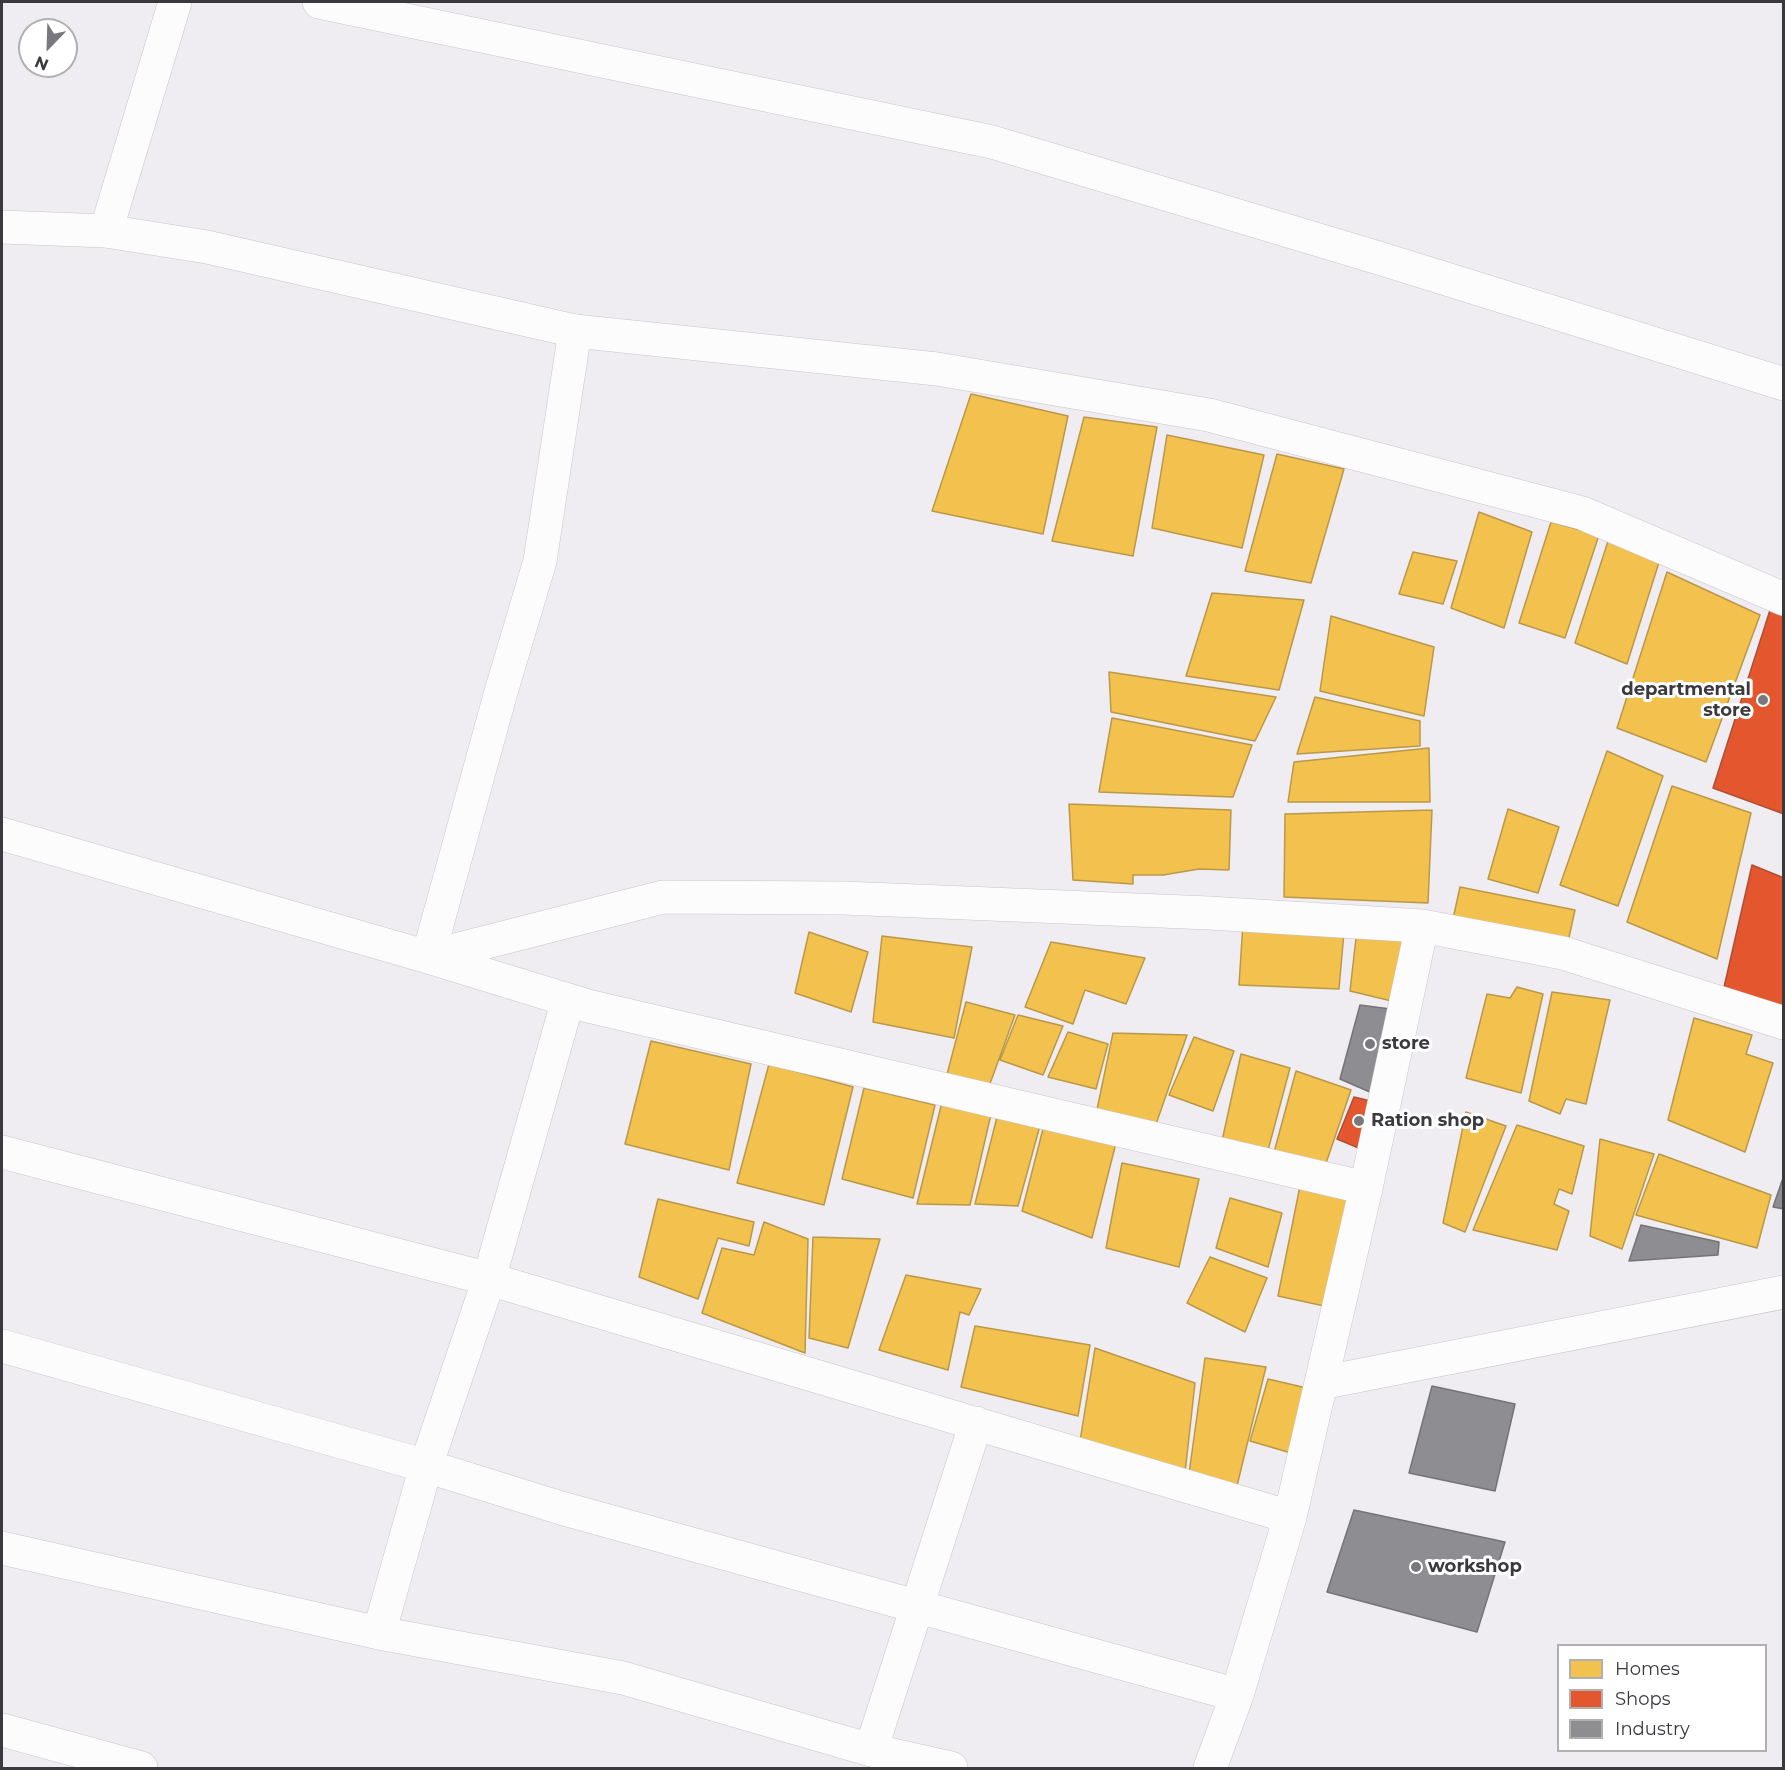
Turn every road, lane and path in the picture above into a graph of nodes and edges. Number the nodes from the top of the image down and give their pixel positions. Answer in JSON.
{"nodes":[{"id":1,"x":175,"y":2,"type":"edge"},
{"id":2,"x":319,"y":2,"type":"edge"},
{"id":3,"x":2,"y":227,"type":"edge"},
{"id":4,"x":106,"y":231,"type":"junction"},
{"id":5,"x":575,"y":331,"type":"junction"},
{"id":6,"x":1784,"y":384,"type":"edge"},
{"id":7,"x":1784,"y":599,"type":"edge"},
{"id":8,"x":2,"y":834,"type":"edge"},
{"id":9,"x":1422,"y":926,"type":"junction"},
{"id":10,"x":428,"y":957,"type":"junction"},
{"id":11,"x":568,"y":1000,"type":"junction"},
{"id":12,"x":1784,"y":1023,"type":"edge"},
{"id":13,"x":2,"y":1152,"type":"edge"},
{"id":14,"x":1366,"y":1188,"type":"junction"},
{"id":15,"x":489,"y":1279,"type":"junction"},
{"id":16,"x":1784,"y":1292,"type":"edge"},
{"id":17,"x":2,"y":1346,"type":"edge"},
{"id":18,"x":1321,"y":1383,"type":"junction"},
{"id":19,"x":976,"y":1423,"type":"junction"},
{"id":20,"x":426,"y":1466,"type":"junction"},
{"id":21,"x":1290,"y":1517,"type":"junction"},
{"id":22,"x":2,"y":1548,"type":"edge"},
{"id":23,"x":918,"y":1607,"type":"junction"},
{"id":24,"x":379,"y":1633,"type":"junction"},
{"id":25,"x":1237,"y":1695,"type":"junction"},
{"id":26,"x":2,"y":1730,"type":"edge"},
{"id":27,"x":871,"y":1750,"type":"junction"},
{"id":28,"x":141,"y":1768,"type":"edge"},
{"id":29,"x":951,"y":1768,"type":"edge"},
{"id":30,"x":1210,"y":1768,"type":"edge"}],
"edges":[{"from":1,"to":4,"type":"street"},
{"from":2,"to":6,"type":"street"},
{"from":3,"to":4,"type":"street"},
{"from":4,"to":5,"type":"street"},
{"from":5,"to":7,"type":"street"},
{"from":5,"to":10,"type":"street"},
{"from":8,"to":10,"type":"street"},
{"from":9,"to":10,"type":"street"},
{"from":9,"to":12,"type":"street"},
{"from":9,"to":14,"type":"street"},
{"from":10,"to":11,"type":"street"},
{"from":11,"to":14,"type":"street"},
{"from":11,"to":15,"type":"street"},
{"from":13,"to":15,"type":"street"},
{"from":14,"to":18,"type":"street"},
{"from":15,"to":19,"type":"street"},
{"from":15,"to":20,"type":"street"},
{"from":16,"to":18,"type":"street"},
{"from":17,"to":20,"type":"street"},
{"from":18,"to":21,"type":"street"},
{"from":19,"to":21,"type":"street"},
{"from":19,"to":23,"type":"street"},
{"from":20,"to":23,"type":"street"},
{"from":20,"to":24,"type":"street"},
{"from":21,"to":25,"type":"street"},
{"from":22,"to":24,"type":"street"},
{"from":23,"to":25,"type":"street"},
{"from":23,"to":27,"type":"street"},
{"from":24,"to":27,"type":"street"},
{"from":25,"to":30,"type":"street"},
{"from":26,"to":28,"type":"street"},
{"from":27,"to":29,"type":"street"}]}
